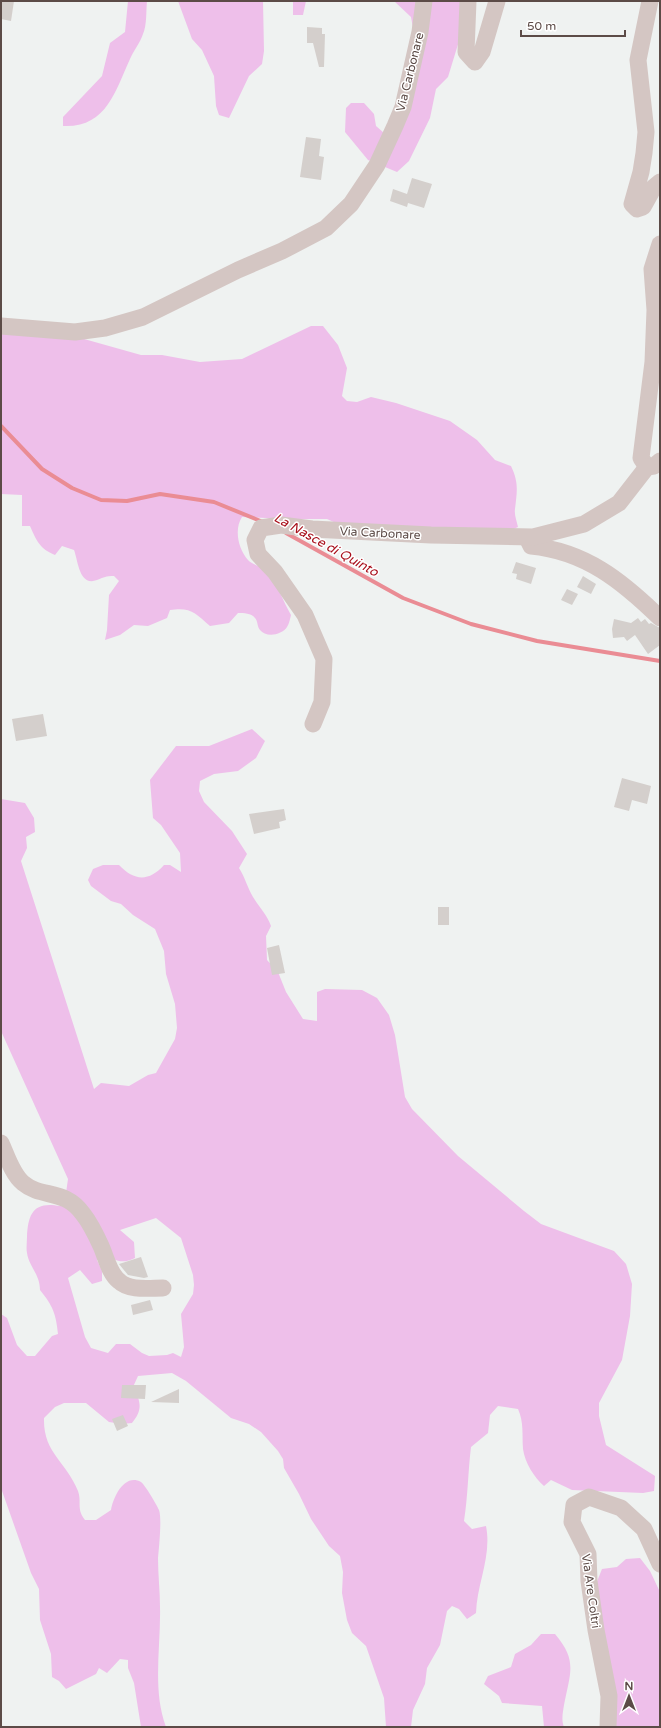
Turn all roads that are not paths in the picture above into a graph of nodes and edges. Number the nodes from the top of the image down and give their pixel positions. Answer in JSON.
{"nodes":[{"id":1,"x":424,"y":1,"type":"edge"},
{"id":2,"x":468,"y":1,"type":"edge"},
{"id":3,"x":497,"y":1,"type":"edge"},
{"id":4,"x":650,"y":1,"type":"edge"},
{"id":5,"x":660,"y":182,"type":"edge"},
{"id":6,"x":660,"y":244,"type":"edge"},
{"id":7,"x":1,"y":326,"type":"edge"},
{"id":8,"x":653,"y":464,"type":"edge"},
{"id":9,"x":533,"y":537,"type":"junction"},
{"id":10,"x":660,"y":618,"type":"edge"},
{"id":11,"x":312,"y":724,"type":"dead end"},
{"id":12,"x":1,"y":1143,"type":"edge"},
{"id":13,"x":163,"y":1288,"type":"dead end"},
{"id":14,"x":660,"y":1564,"type":"edge"},
{"id":15,"x":608,"y":1727,"type":"edge"}],
"edges":[{"from":1,"to":7,"type":"street","name":"Via Carbonare"},
{"from":2,"to":3,"type":"street"},
{"from":4,"to":5,"type":"street"},
{"from":6,"to":8,"type":"street","name":"Via Carbonare"},
{"from":8,"to":9,"type":"street","name":"Via Carbonare"},
{"from":9,"to":10,"type":"street"},
{"from":9,"to":11,"type":"street","name":"Via Carbonare"},
{"from":12,"to":13,"type":"street"},
{"from":14,"to":15,"type":"street","name":"Via Are Coltri"}]}
